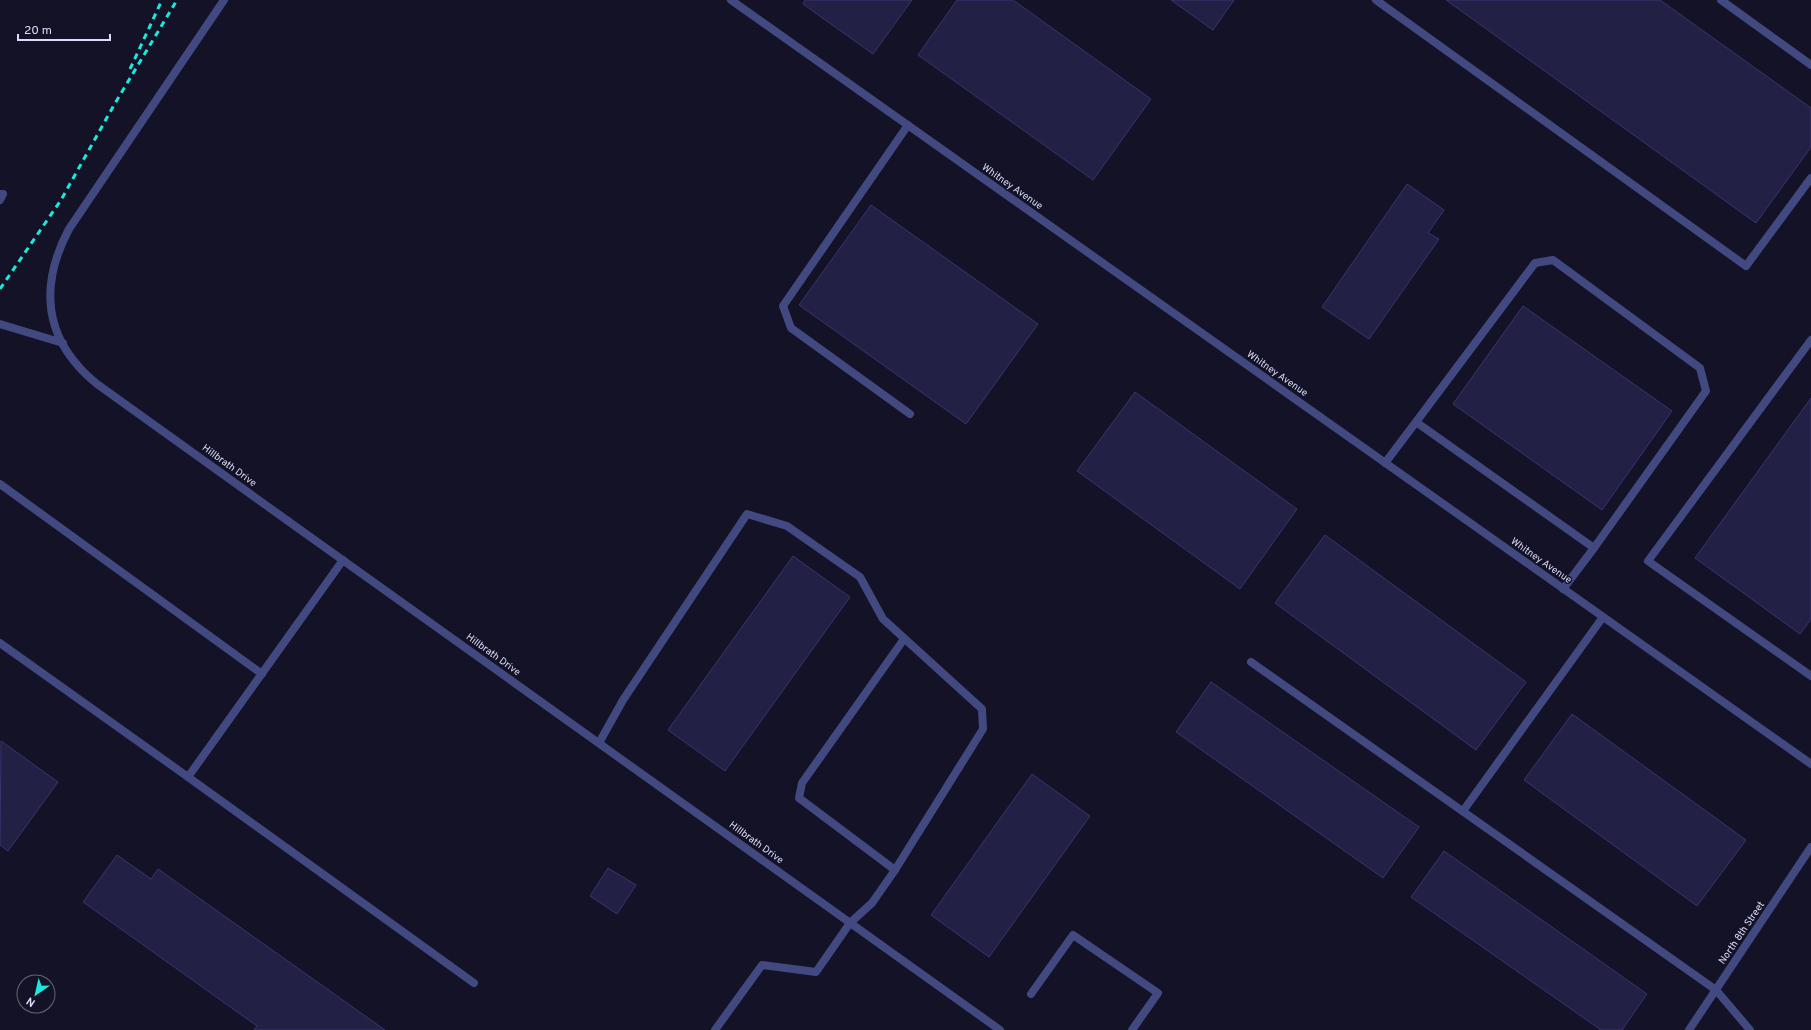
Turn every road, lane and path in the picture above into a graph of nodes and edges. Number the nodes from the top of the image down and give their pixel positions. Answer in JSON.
{"nodes":[{"id":1,"x":224,"y":0,"type":"edge"},
{"id":2,"x":731,"y":0,"type":"edge"},
{"id":3,"x":1376,"y":0,"type":"edge"},
{"id":4,"x":1721,"y":0,"type":"edge"},
{"id":5,"x":1811,"y":65,"type":"edge"},
{"id":6,"x":908,"y":125,"type":"junction"},
{"id":7,"x":1811,"y":178,"type":"edge"},
{"id":8,"x":0,"y":194,"type":"edge"},
{"id":9,"x":0,"y":200,"type":"edge"},
{"id":10,"x":0,"y":324,"type":"edge"},
{"id":11,"x":1811,"y":340,"type":"edge"},
{"id":12,"x":63,"y":343,"type":"junction"},
{"id":13,"x":910,"y":414,"type":"dead end"},
{"id":14,"x":1416,"y":422,"type":"junction"},
{"id":15,"x":1385,"y":463,"type":"junction"},
{"id":16,"x":0,"y":484,"type":"edge"},
{"id":17,"x":1594,"y":548,"type":"junction"},
{"id":18,"x":343,"y":560,"type":"junction"},
{"id":19,"x":1563,"y":589,"type":"junction"},
{"id":20,"x":1603,"y":617,"type":"junction"},
{"id":21,"x":904,"y":639,"type":"junction"},
{"id":22,"x":0,"y":643,"type":"edge"},
{"id":23,"x":1251,"y":662,"type":"dead end"},
{"id":24,"x":262,"y":674,"type":"junction"},
{"id":25,"x":1811,"y":676,"type":"edge"},
{"id":26,"x":598,"y":743,"type":"junction"},
{"id":27,"x":1811,"y":764,"type":"edge"},
{"id":28,"x":188,"y":778,"type":"junction"},
{"id":29,"x":1463,"y":811,"type":"junction"},
{"id":30,"x":1811,"y":848,"type":"edge"},
{"id":31,"x":895,"y":870,"type":"junction"},
{"id":32,"x":850,"y":923,"type":"junction"},
{"id":33,"x":474,"y":983,"type":"dead end"},
{"id":34,"x":1716,"y":990,"type":"junction"},
{"id":35,"x":1031,"y":994,"type":"dead end"},
{"id":36,"x":715,"y":1030,"type":"edge"},
{"id":37,"x":1000,"y":1030,"type":"edge"},
{"id":38,"x":1132,"y":1030,"type":"edge"},
{"id":39,"x":1689,"y":1030,"type":"edge"},
{"id":40,"x":1750,"y":1030,"type":"edge"}],
"edges":[{"from":1,"to":12,"type":"street","name":"Hillbrath Drive"},
{"from":2,"to":6,"type":"street","name":"Whitney Avenue"},
{"from":3,"to":7,"type":"street"},
{"from":4,"to":5,"type":"street"},
{"from":6,"to":13,"type":"street"},
{"from":6,"to":15,"type":"street","name":"Whitney Avenue"},
{"from":8,"to":9,"type":"street"},
{"from":10,"to":12,"type":"street"},
{"from":11,"to":25,"type":"street"},
{"from":12,"to":18,"type":"street","name":"Hillbrath Drive"},
{"from":14,"to":15,"type":"street"},
{"from":14,"to":17,"type":"street"},
{"from":14,"to":17,"type":"street"},
{"from":15,"to":19,"type":"street","name":"Whitney Avenue"},
{"from":16,"to":24,"type":"street"},
{"from":17,"to":19,"type":"street"},
{"from":18,"to":24,"type":"street"},
{"from":18,"to":26,"type":"street","name":"Hillbrath Drive"},
{"from":19,"to":20,"type":"street","name":"Whitney Avenue"},
{"from":20,"to":27,"type":"street","name":"Whitney Avenue"},
{"from":20,"to":29,"type":"street"},
{"from":21,"to":26,"type":"street"},
{"from":21,"to":31,"type":"street"},
{"from":21,"to":31,"type":"street"},
{"from":22,"to":28,"type":"street"},
{"from":23,"to":29,"type":"street"},
{"from":24,"to":28,"type":"street"},
{"from":26,"to":32,"type":"street","name":"Hillbrath Drive"},
{"from":28,"to":33,"type":"street"},
{"from":29,"to":34,"type":"street"},
{"from":30,"to":34,"type":"street","name":"North 8th Street"},
{"from":31,"to":32,"type":"street"},
{"from":32,"to":36,"type":"street"},
{"from":32,"to":37,"type":"street","name":"Hillbrath Drive"},
{"from":34,"to":39,"type":"street","name":"North 8th Street"},
{"from":34,"to":40,"type":"street"},
{"from":35,"to":38,"type":"street"}]}
